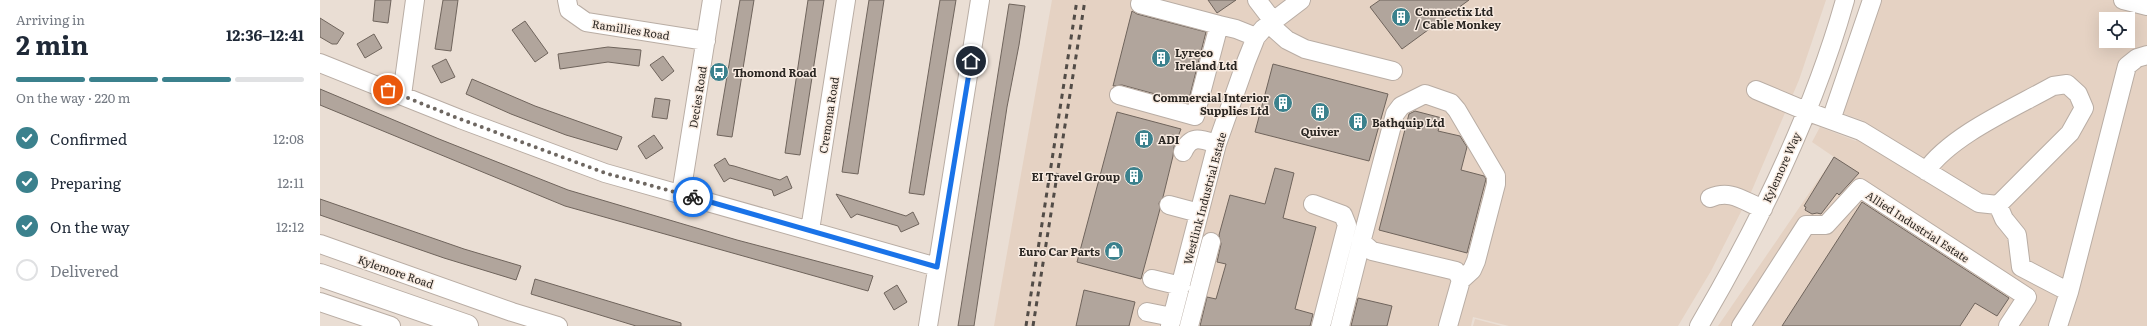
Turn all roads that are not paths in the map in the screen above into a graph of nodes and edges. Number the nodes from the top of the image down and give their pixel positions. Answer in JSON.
{"nodes":[{"id":1,"x":415,"y":0,"type":"edge"},
{"id":2,"x":567,"y":0,"type":"edge"},
{"id":3,"x":712,"y":0,"type":"edge"},
{"id":4,"x":846,"y":0,"type":"edge"},
{"id":5,"x":980,"y":0,"type":"edge"},
{"id":6,"x":1257,"y":0,"type":"edge"},
{"id":7,"x":1301,"y":0,"type":"edge"},
{"id":8,"x":1845,"y":0,"type":"edge"},
{"id":9,"x":1872,"y":0,"type":"edge"},
{"id":10,"x":2123,"y":0,"type":"edge"},
{"id":11,"x":1140,"y":4,"type":"dead end"},
{"id":12,"x":2147,"y":6,"type":"edge"},
{"id":13,"x":1271,"y":22,"type":"junction"},
{"id":14,"x":1219,"y":26,"type":"junction"},
{"id":15,"x":1256,"y":37,"type":"junction"},
{"id":16,"x":706,"y":41,"type":"junction"},
{"id":17,"x":2147,"y":55,"type":"edge"},
{"id":18,"x":320,"y":63,"type":"edge"},
{"id":19,"x":1393,"y":71,"type":"dead end"},
{"id":20,"x":1756,"y":90,"type":"dead end"},
{"id":21,"x":402,"y":95,"type":"junction"},
{"id":22,"x":1119,"y":95,"type":"dead end"},
{"id":23,"x":1806,"y":111,"type":"junction"},
{"id":24,"x":1831,"y":120,"type":"junction"},
{"id":25,"x":1217,"y":144,"type":"junction"},
{"id":26,"x":1183,"y":152,"type":"dead end"},
{"id":27,"x":1926,"y":171,"type":"junction"},
{"id":28,"x":681,"y":194,"type":"junction"},
{"id":29,"x":1710,"y":198,"type":"dead end"},
{"id":30,"x":1313,"y":204,"type":"dead end"},
{"id":31,"x":1170,"y":205,"type":"dead end"},
{"id":32,"x":1998,"y":205,"type":"junction"},
{"id":33,"x":1762,"y":209,"type":"junction"},
{"id":34,"x":1199,"y":213,"type":"junction"},
{"id":35,"x":810,"y":230,"type":"junction"},
{"id":36,"x":1362,"y":239,"type":"junction"},
{"id":37,"x":1211,"y":242,"type":"dead end"},
{"id":38,"x":320,"y":244,"type":"edge"},
{"id":39,"x":937,"y":267,"type":"junction"},
{"id":40,"x":320,"y":275,"type":"edge"},
{"id":41,"x":1152,"y":279,"type":"dead end"},
{"id":42,"x":1462,"y":280,"type":"junction"},
{"id":43,"x":1180,"y":286,"type":"junction"},
{"id":44,"x":2069,"y":292,"type":"junction"},
{"id":45,"x":473,"y":298,"type":"junction"},
{"id":46,"x":320,"y":302,"type":"edge"},
{"id":47,"x":405,"y":305,"type":"junction"},
{"id":48,"x":1147,"y":312,"type":"dead end"},
{"id":49,"x":1171,"y":322,"type":"edge"},
{"id":50,"x":391,"y":326,"type":"edge"},
{"id":51,"x":396,"y":326,"type":"edge"},
{"id":52,"x":466,"y":326,"type":"edge"},
{"id":53,"x":558,"y":326,"type":"edge"},
{"id":54,"x":928,"y":326,"type":"edge"},
{"id":55,"x":1189,"y":326,"type":"edge"},
{"id":56,"x":1321,"y":326,"type":"edge"},
{"id":57,"x":1340,"y":326,"type":"edge"},
{"id":58,"x":1448,"y":326,"type":"edge"},
{"id":59,"x":1699,"y":326,"type":"edge"},
{"id":60,"x":1741,"y":326,"type":"edge"},
{"id":61,"x":2008,"y":326,"type":"edge"},
{"id":62,"x":2058,"y":326,"type":"edge"}],
"edges":[{"from":1,"to":21,"type":"street"},
{"from":2,"to":16,"type":"street","name":"Ramillies Road"},
{"from":3,"to":16,"type":"street","name":"Decies Road"},
{"from":4,"to":35,"type":"street","name":"Cremona Road"},
{"from":5,"to":39,"type":"street"},
{"from":6,"to":13,"type":"street"},
{"from":7,"to":13,"type":"street","name":"Westlink Industrial Estate"},
{"from":8,"to":23,"type":"street","name":"Kylemore Way"},
{"from":9,"to":24,"type":"street"},
{"from":10,"to":12,"type":"street"},
{"from":11,"to":14,"type":"street"},
{"from":13,"to":15,"type":"street","name":"Westlink Industrial Estate"},
{"from":13,"to":19,"type":"street"},
{"from":14,"to":15,"type":"street"},
{"from":14,"to":22,"type":"street"},
{"from":15,"to":25,"type":"street","name":"Westlink Industrial Estate"},
{"from":16,"to":28,"type":"street","name":"Decies Road"},
{"from":17,"to":44,"type":"street"},
{"from":18,"to":21,"type":"street"},
{"from":20,"to":23,"type":"street"},
{"from":21,"to":28,"type":"street"},
{"from":23,"to":24,"type":"street"},
{"from":23,"to":33,"type":"street","name":"Kylemore Way"},
{"from":24,"to":27,"type":"street"},
{"from":25,"to":26,"type":"street"},
{"from":25,"to":34,"type":"street","name":"Westlink Industrial Estate"},
{"from":27,"to":32,"type":"street"},
{"from":27,"to":32,"type":"street"},
{"from":28,"to":35,"type":"street"},
{"from":29,"to":33,"type":"street"},
{"from":30,"to":56,"type":"street"},
{"from":31,"to":34,"type":"street"},
{"from":32,"to":44,"type":"street"},
{"from":33,"to":59,"type":"street","name":"Kylemore Way"},
{"from":34,"to":43,"type":"street","name":"Westlink Industrial Estate"},
{"from":35,"to":39,"type":"street"},
{"from":36,"to":42,"type":"street"},
{"from":36,"to":42,"type":"street"},
{"from":36,"to":57,"type":"street"},
{"from":37,"to":55,"type":"street"},
{"from":38,"to":45,"type":"street","name":"Kylemore Road"},
{"from":39,"to":54,"type":"street"},
{"from":40,"to":47,"type":"main road"},
{"from":41,"to":43,"type":"street"},
{"from":42,"to":58,"type":"street"},
{"from":43,"to":49,"type":"street","name":"Westlink Industrial Estate"},
{"from":44,"to":62,"type":"street"},
{"from":45,"to":52,"type":"street"},
{"from":45,"to":53,"type":"street","name":"Kylemore Road"},
{"from":46,"to":50,"type":"street"},
{"from":47,"to":51,"type":"street"},
{"from":47,"to":52,"type":"main road"},
{"from":48,"to":49,"type":"street"},
{"from":60,"to":61,"type":"street","name":"Allied Industrial Estate"}]}
